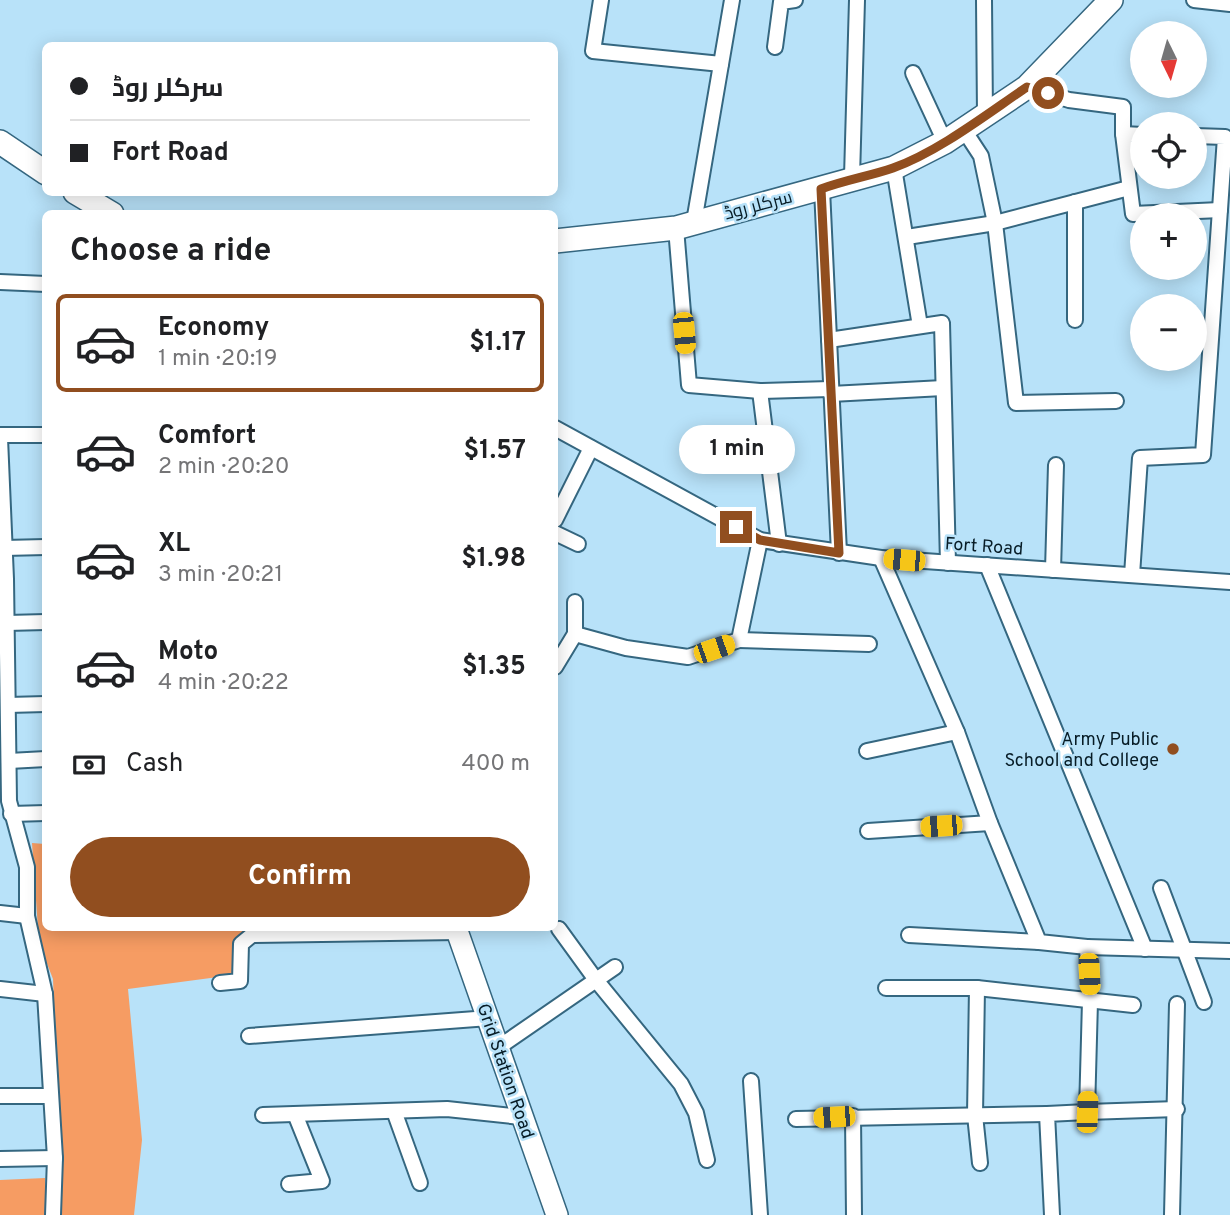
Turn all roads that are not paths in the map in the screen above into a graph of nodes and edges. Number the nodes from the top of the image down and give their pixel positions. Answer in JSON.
{"nodes":[{"id":1,"x":601,"y":0,"type":"edge"},
{"id":2,"x":732,"y":0,"type":"edge"},
{"id":3,"x":795,"y":0,"type":"edge"},
{"id":4,"x":857,"y":0,"type":"edge"},
{"id":5,"x":984,"y":0,"type":"edge"},
{"id":6,"x":1111,"y":0,"type":"edge"},
{"id":7,"x":1194,"y":0,"type":"edge"},
{"id":8,"x":1230,"y":4,"type":"edge"},
{"id":9,"x":775,"y":47,"type":"dead end"},
{"id":10,"x":721,"y":64,"type":"junction"},
{"id":11,"x":913,"y":73,"type":"dead end"},
{"id":12,"x":1027,"y":87,"type":"junction"},
{"id":13,"x":985,"y":115,"type":"junction"},
{"id":14,"x":1123,"y":134,"type":"junction"},
{"id":15,"x":1130,"y":134,"type":"edge"},
{"id":16,"x":954,"y":136,"type":"junction"},
{"id":17,"x":1207,"y":136,"type":"edge"},
{"id":18,"x":1228,"y":137,"type":"edge"},
{"id":19,"x":0,"y":142,"type":"edge"},
{"id":20,"x":894,"y":168,"type":"junction"},
{"id":21,"x":42,"y":170,"type":"edge"},
{"id":22,"x":852,"y":177,"type":"junction"},
{"id":23,"x":1129,"y":188,"type":"junction"},
{"id":24,"x":821,"y":189,"type":"junction"},
{"id":25,"x":82,"y":196,"type":"edge"},
{"id":26,"x":1075,"y":202,"type":"junction"},
{"id":27,"x":105,"y":210,"type":"edge"},
{"id":28,"x":1220,"y":210,"type":"junction"},
{"id":29,"x":995,"y":223,"type":"junction"},
{"id":30,"x":685,"y":225,"type":"junction"},
{"id":31,"x":907,"y":237,"type":"junction"},
{"id":32,"x":558,"y":242,"type":"edge"},
{"id":33,"x":0,"y":282,"type":"edge"},
{"id":34,"x":42,"y":284,"type":"edge"},
{"id":35,"x":1075,"y":320,"type":"dead end"},
{"id":36,"x":920,"y":326,"type":"junction"},
{"id":37,"x":829,"y":340,"type":"junction"},
{"id":38,"x":943,"y":388,"type":"junction"},
{"id":39,"x":761,"y":391,"type":"junction"},
{"id":40,"x":831,"y":392,"type":"junction"},
{"id":41,"x":1116,"y":401,"type":"dead end"},
{"id":42,"x":558,"y":430,"type":"edge"},
{"id":43,"x":42,"y":435,"type":"edge"},
{"id":44,"x":0,"y":436,"type":"edge"},
{"id":45,"x":591,"y":447,"type":"junction"},
{"id":46,"x":1056,"y":465,"type":"dead end"},
{"id":47,"x":558,"y":514,"type":"edge"},
{"id":48,"x":1,"y":519,"type":"edge"},
{"id":49,"x":558,"y":534,"type":"edge"},
{"id":50,"x":760,"y":540,"type":"junction"},
{"id":51,"x":578,"y":544,"type":"dead end"},
{"id":52,"x":779,"y":544,"type":"junction"},
{"id":53,"x":42,"y":547,"type":"edge"},
{"id":54,"x":4,"y":548,"type":"junction"},
{"id":55,"x":839,"y":553,"type":"junction"},
{"id":56,"x":881,"y":558,"type":"junction"},
{"id":57,"x":948,"y":563,"type":"junction"},
{"id":58,"x":987,"y":565,"type":"junction"},
{"id":59,"x":1053,"y":570,"type":"junction"},
{"id":60,"x":1132,"y":575,"type":"junction"},
{"id":61,"x":1230,"y":582,"type":"edge"},
{"id":62,"x":576,"y":602,"type":"dead end"},
{"id":63,"x":42,"y":623,"type":"edge"},
{"id":64,"x":5,"y":630,"type":"edge"},
{"id":65,"x":575,"y":634,"type":"junction"},
{"id":66,"x":739,"y":640,"type":"junction"},
{"id":67,"x":869,"y":644,"type":"dead end"},
{"id":68,"x":558,"y":662,"type":"edge"},
{"id":69,"x":5,"y":699,"type":"edge"},
{"id":70,"x":42,"y":704,"type":"edge"},
{"id":71,"x":957,"y":732,"type":"junction"},
{"id":72,"x":867,"y":751,"type":"dead end"},
{"id":73,"x":42,"y":759,"type":"edge"},
{"id":74,"x":9,"y":761,"type":"junction"},
{"id":75,"x":7,"y":805,"type":"edge"},
{"id":76,"x":42,"y":812,"type":"edge"},
{"id":77,"x":990,"y":823,"type":"junction"},
{"id":78,"x":868,"y":831,"type":"dead end"},
{"id":79,"x":1160,"y":888,"type":"dead end"},
{"id":80,"x":0,"y":913,"type":"edge"},
{"id":81,"x":27,"y":916,"type":"junction"},
{"id":82,"x":559,"y":929,"type":"dead end"},
{"id":83,"x":416,"y":931,"type":"edge"},
{"id":84,"x":457,"y":931,"type":"edge"},
{"id":85,"x":909,"y":935,"type":"dead end"},
{"id":86,"x":1039,"y":942,"type":"junction"},
{"id":87,"x":1087,"y":947,"type":"junction"},
{"id":88,"x":1145,"y":948,"type":"junction"},
{"id":89,"x":1186,"y":951,"type":"junction"},
{"id":90,"x":1230,"y":951,"type":"edge"},
{"id":91,"x":615,"y":967,"type":"dead end"},
{"id":92,"x":596,"y":980,"type":"junction"},
{"id":93,"x":220,"y":983,"type":"dead end"},
{"id":94,"x":886,"y":988,"type":"dead end"},
{"id":95,"x":977,"y":988,"type":"junction"},
{"id":96,"x":0,"y":989,"type":"edge"},
{"id":97,"x":45,"y":994,"type":"junction"},
{"id":98,"x":1090,"y":1001,"type":"junction"},
{"id":99,"x":1204,"y":1002,"type":"dead end"},
{"id":100,"x":1177,"y":1004,"type":"dead end"},
{"id":101,"x":1133,"y":1005,"type":"dead end"},
{"id":102,"x":489,"y":1018,"type":"junction"},
{"id":103,"x":249,"y":1036,"type":"dead end"},
{"id":104,"x":499,"y":1047,"type":"junction"},
{"id":105,"x":751,"y":1081,"type":"dead end"},
{"id":106,"x":0,"y":1096,"type":"edge"},
{"id":107,"x":50,"y":1096,"type":"junction"},
{"id":108,"x":1177,"y":1109,"type":"junction"},
{"id":109,"x":394,"y":1111,"type":"junction"},
{"id":110,"x":1087,"y":1112,"type":"junction"},
{"id":111,"x":295,"y":1114,"type":"junction"},
{"id":112,"x":1048,"y":1114,"type":"junction"},
{"id":113,"x":263,"y":1115,"type":"dead end"},
{"id":114,"x":975,"y":1115,"type":"junction"},
{"id":115,"x":853,"y":1116,"type":"junction"},
{"id":116,"x":521,"y":1117,"type":"junction"},
{"id":117,"x":796,"y":1119,"type":"dead end"},
{"id":118,"x":55,"y":1158,"type":"junction"},
{"id":119,"x":0,"y":1159,"type":"edge"},
{"id":120,"x":706,"y":1160,"type":"dead end"},
{"id":121,"x":980,"y":1163,"type":"dead end"},
{"id":122,"x":289,"y":1184,"type":"dead end"},
{"id":123,"x":419,"y":1184,"type":"dead end"},
{"id":124,"x":53,"y":1215,"type":"edge"},
{"id":125,"x":557,"y":1215,"type":"edge"},
{"id":126,"x":760,"y":1215,"type":"edge"},
{"id":127,"x":854,"y":1215,"type":"edge"},
{"id":128,"x":1052,"y":1215,"type":"edge"},
{"id":129,"x":1172,"y":1215,"type":"edge"}],
"edges":[{"from":1,"to":10,"type":"street"},
{"from":2,"to":10,"type":"street"},
{"from":3,"to":9,"type":"street"},
{"from":4,"to":22,"type":"street"},
{"from":5,"to":13,"type":"street"},
{"from":6,"to":12,"type":"main road","name":"سرکلر روڈ"},
{"from":7,"to":8,"type":"street"},
{"from":10,"to":30,"type":"street"},
{"from":11,"to":16,"type":"street"},
{"from":12,"to":13,"type":"main road","name":"سرکلر روڈ"},
{"from":12,"to":14,"type":"street"},
{"from":13,"to":16,"type":"main road","name":"سرکلر روڈ"},
{"from":14,"to":15,"type":"street"},
{"from":14,"to":23,"type":"street"},
{"from":16,"to":20,"type":"main road","name":"سرکلر روڈ"},
{"from":16,"to":29,"type":"street"},
{"from":17,"to":18,"type":"street"},
{"from":18,"to":28,"type":"street"},
{"from":19,"to":21,"type":"main road"},
{"from":20,"to":22,"type":"main road","name":"سرکلر روڈ"},
{"from":20,"to":31,"type":"street"},
{"from":22,"to":24,"type":"main road","name":"سرکلر روڈ"},
{"from":23,"to":26,"type":"street"},
{"from":23,"to":28,"type":"street"},
{"from":24,"to":30,"type":"main road","name":"سرکلر روڈ"},
{"from":24,"to":37,"type":"street"},
{"from":25,"to":27,"type":"main road"},
{"from":26,"to":29,"type":"street"},
{"from":26,"to":35,"type":"street"},
{"from":28,"to":60,"type":"street"},
{"from":29,"to":31,"type":"street"},
{"from":29,"to":41,"type":"street"},
{"from":30,"to":32,"type":"main road","name":"سرکلر روڈ"},
{"from":30,"to":39,"type":"street"},
{"from":31,"to":36,"type":"street"},
{"from":33,"to":34,"type":"street"},
{"from":36,"to":37,"type":"street"},
{"from":36,"to":38,"type":"street"},
{"from":37,"to":40,"type":"street"},
{"from":38,"to":40,"type":"street"},
{"from":38,"to":57,"type":"street"},
{"from":39,"to":40,"type":"street"},
{"from":39,"to":52,"type":"street"},
{"from":40,"to":55,"type":"street"},
{"from":42,"to":45,"type":"street","name":"Fort Road"},
{"from":43,"to":44,"type":"street"},
{"from":44,"to":48,"type":"street"},
{"from":45,"to":47,"type":"street"},
{"from":45,"to":50,"type":"street","name":"Fort Road"},
{"from":46,"to":59,"type":"street"},
{"from":48,"to":54,"type":"street"},
{"from":49,"to":51,"type":"street"},
{"from":50,"to":52,"type":"street","name":"Fort Road"},
{"from":50,"to":66,"type":"street"},
{"from":52,"to":55,"type":"street","name":"Fort Road"},
{"from":53,"to":54,"type":"street"},
{"from":54,"to":64,"type":"street"},
{"from":55,"to":56,"type":"street","name":"Fort Road"},
{"from":56,"to":57,"type":"street","name":"Fort Road"},
{"from":56,"to":71,"type":"street"},
{"from":57,"to":58,"type":"street","name":"Fort Road"},
{"from":58,"to":59,"type":"street","name":"Fort Road"},
{"from":58,"to":88,"type":"street"},
{"from":59,"to":60,"type":"street","name":"Fort Road"},
{"from":60,"to":61,"type":"street","name":"Fort Road"},
{"from":62,"to":65,"type":"street"},
{"from":63,"to":64,"type":"street"},
{"from":64,"to":69,"type":"street"},
{"from":65,"to":66,"type":"street"},
{"from":65,"to":68,"type":"street"},
{"from":66,"to":67,"type":"street"},
{"from":69,"to":70,"type":"street"},
{"from":69,"to":74,"type":"street"},
{"from":71,"to":72,"type":"street"},
{"from":71,"to":77,"type":"street"},
{"from":73,"to":74,"type":"street"},
{"from":74,"to":75,"type":"street"},
{"from":75,"to":76,"type":"street"},
{"from":75,"to":81,"type":"street"},
{"from":77,"to":78,"type":"street"},
{"from":77,"to":86,"type":"street"},
{"from":79,"to":89,"type":"street"},
{"from":80,"to":81,"type":"street"},
{"from":81,"to":97,"type":"street"},
{"from":82,"to":92,"type":"street"},
{"from":83,"to":93,"type":"street"},
{"from":84,"to":102,"type":"main road","name":"Grid Station Road"},
{"from":85,"to":86,"type":"street"},
{"from":86,"to":87,"type":"street"},
{"from":87,"to":88,"type":"street"},
{"from":87,"to":98,"type":"street"},
{"from":88,"to":89,"type":"street"},
{"from":89,"to":90,"type":"street"},
{"from":89,"to":99,"type":"street"},
{"from":91,"to":92,"type":"street"},
{"from":92,"to":104,"type":"street"},
{"from":92,"to":120,"type":"street"},
{"from":94,"to":95,"type":"street"},
{"from":95,"to":98,"type":"street"},
{"from":95,"to":114,"type":"street"},
{"from":96,"to":97,"type":"street"},
{"from":97,"to":107,"type":"street"},
{"from":98,"to":101,"type":"street"},
{"from":98,"to":110,"type":"street"},
{"from":100,"to":108,"type":"street"},
{"from":102,"to":103,"type":"street"},
{"from":102,"to":104,"type":"main road","name":"Grid Station Road"},
{"from":104,"to":116,"type":"main road","name":"Grid Station Road"},
{"from":105,"to":126,"type":"street"},
{"from":106,"to":107,"type":"street"},
{"from":107,"to":118,"type":"street"},
{"from":108,"to":110,"type":"street"},
{"from":108,"to":129,"type":"street"},
{"from":109,"to":111,"type":"street"},
{"from":109,"to":116,"type":"street"},
{"from":109,"to":123,"type":"street"},
{"from":110,"to":112,"type":"street"},
{"from":111,"to":113,"type":"street"},
{"from":111,"to":122,"type":"street"},
{"from":112,"to":114,"type":"street"},
{"from":112,"to":128,"type":"street"},
{"from":114,"to":115,"type":"street"},
{"from":114,"to":121,"type":"street"},
{"from":115,"to":117,"type":"street"},
{"from":115,"to":127,"type":"street"},
{"from":116,"to":125,"type":"main road","name":"Grid Station Road"},
{"from":118,"to":119,"type":"street"},
{"from":118,"to":124,"type":"street"}]}
